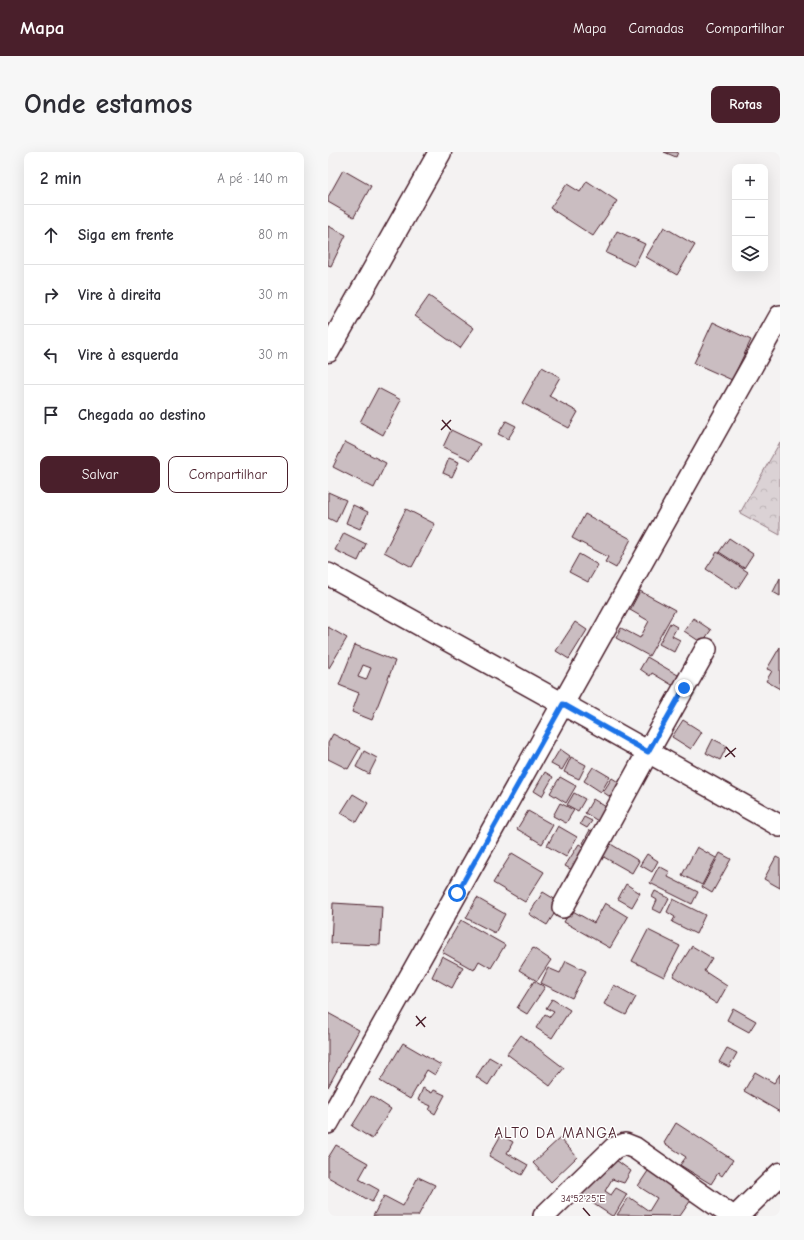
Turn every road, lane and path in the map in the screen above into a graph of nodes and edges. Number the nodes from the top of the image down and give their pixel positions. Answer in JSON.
{"nodes":[{"id":1,"x":440,"y":152,"type":"edge"},
{"id":2,"x":780,"y":316,"type":"edge"},
{"id":3,"x":328,"y":351,"type":"edge"},
{"id":4,"x":328,"y":574,"type":"edge"},
{"id":5,"x":706,"y":649,"type":"dead end"},
{"id":6,"x":563,"y":704,"type":"junction"},
{"id":7,"x":648,"y":752,"type":"junction"},
{"id":8,"x":780,"y":826,"type":"edge"},
{"id":9,"x":563,"y":907,"type":"dead end"},
{"id":10,"x":328,"y":1123,"type":"edge"},
{"id":11,"x":780,"y":1174,"type":"edge"},
{"id":12,"x":544,"y":1216,"type":"edge"},
{"id":13,"x":732,"y":1216,"type":"edge"},
{"id":14,"x":737,"y":1216,"type":"edge"}],
"edges":[{"from":1,"to":3,"type":"street"},
{"from":2,"to":6,"type":"street"},
{"from":4,"to":6,"type":"street"},
{"from":5,"to":7,"type":"street"},
{"from":6,"to":7,"type":"street"},
{"from":6,"to":10,"type":"street"},
{"from":7,"to":8,"type":"street"},
{"from":7,"to":9,"type":"street"},
{"from":11,"to":14,"type":"street"},
{"from":12,"to":13,"type":"street"}]}
